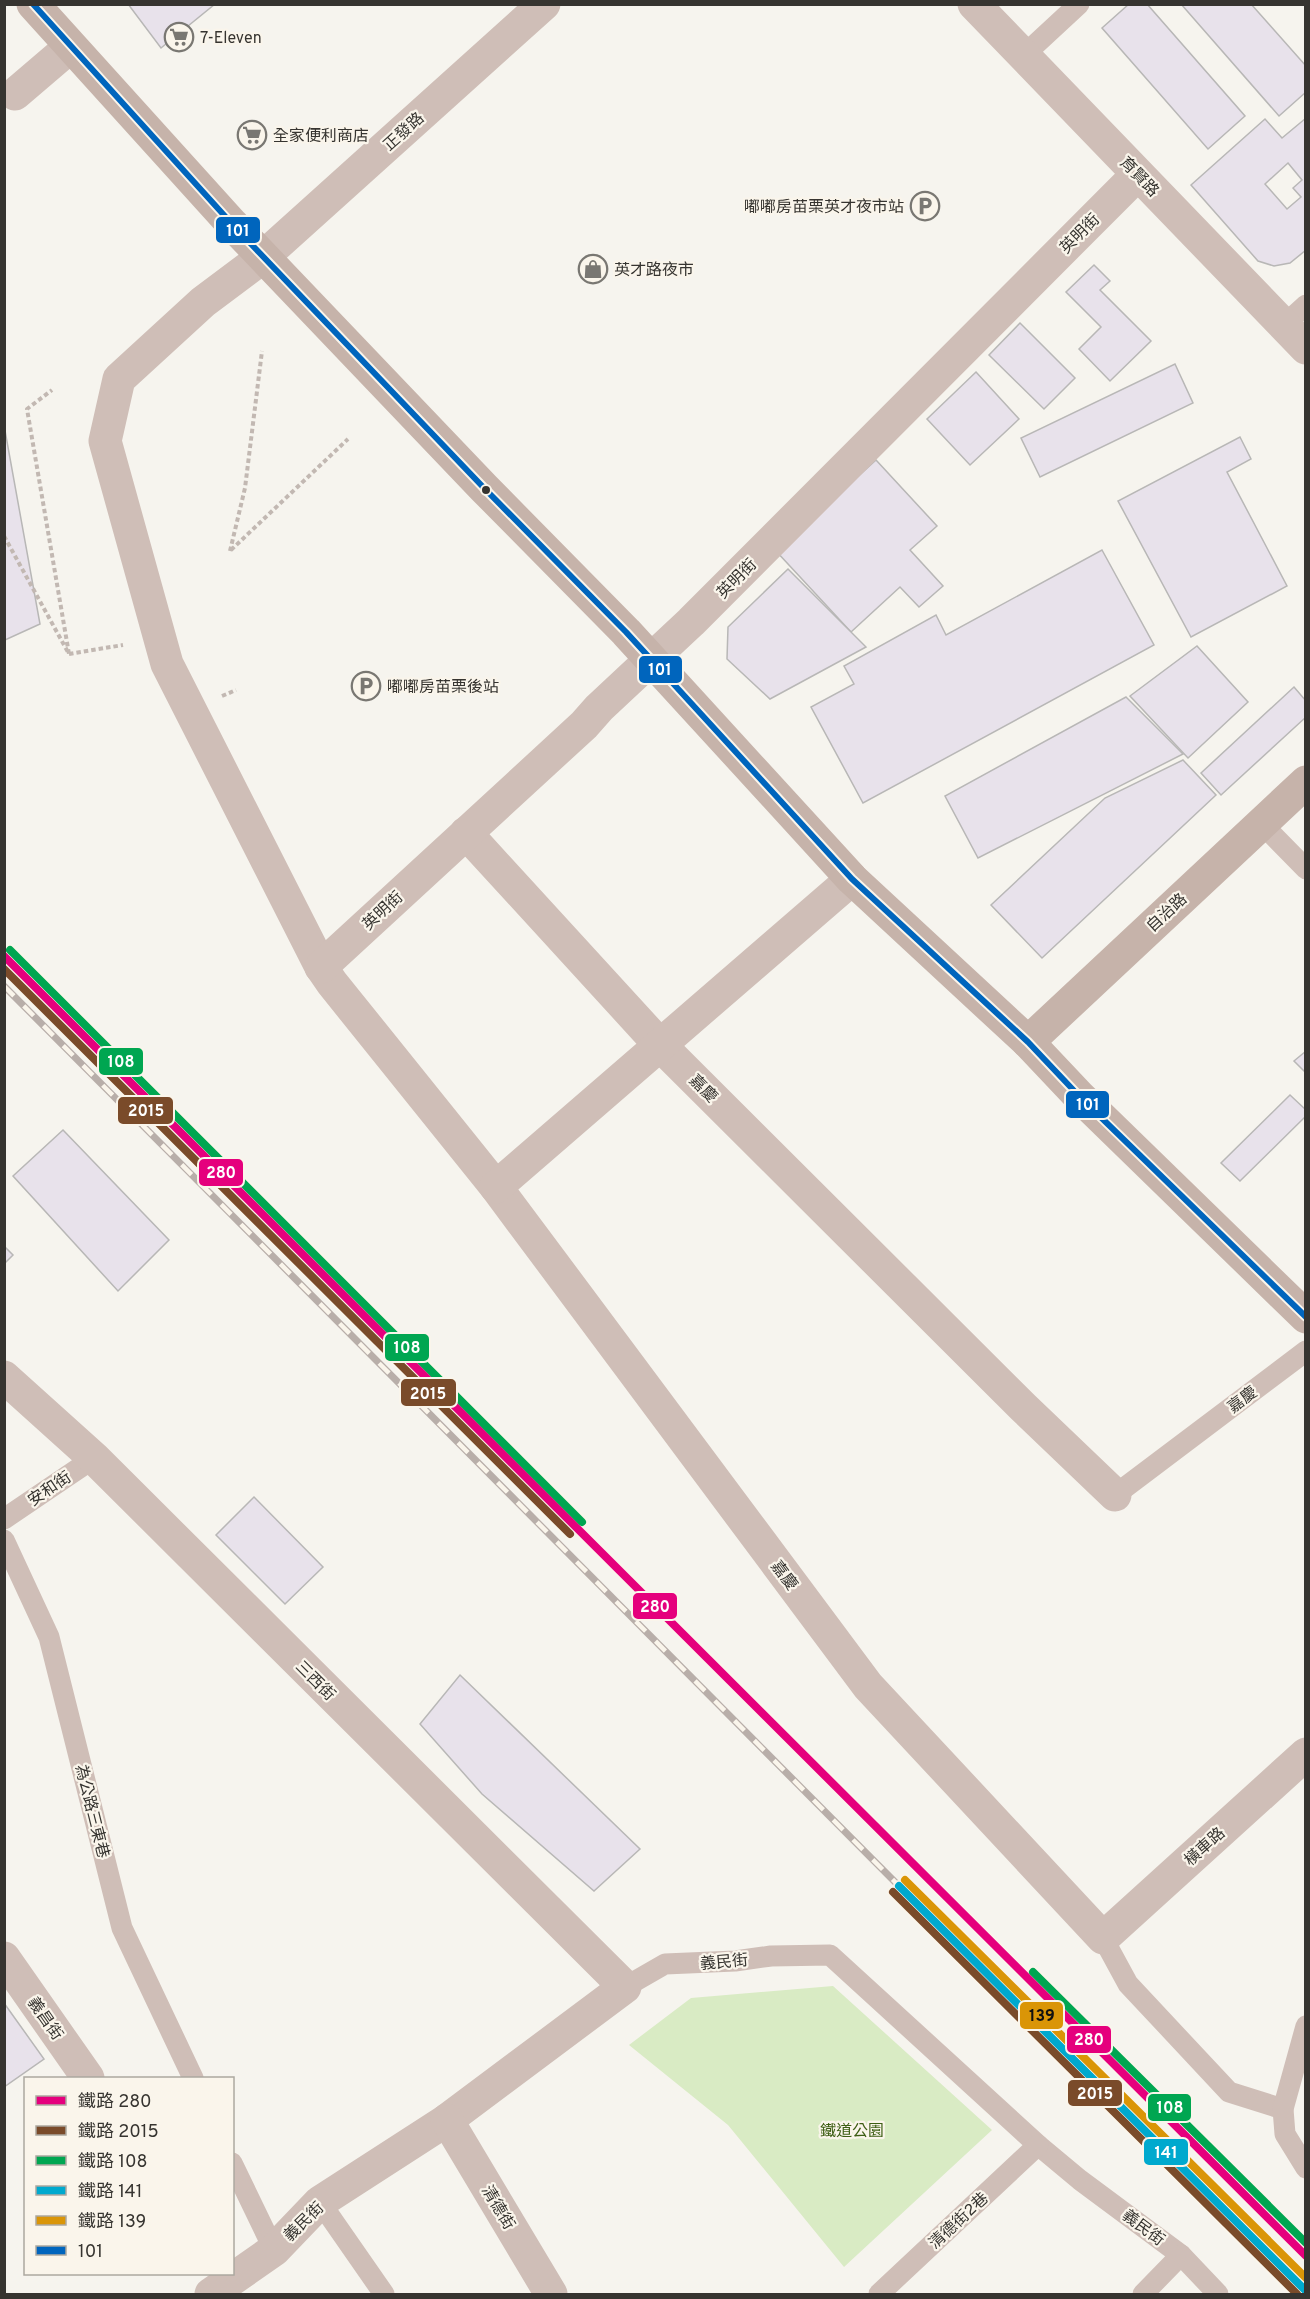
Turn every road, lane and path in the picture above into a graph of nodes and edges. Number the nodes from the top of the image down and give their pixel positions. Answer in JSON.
{"nodes":[{"id":1,"x":33,"y":4,"type":"edge"},
{"id":2,"x":544,"y":4,"type":"edge"},
{"id":3,"x":974,"y":4,"type":"edge"},
{"id":4,"x":1078,"y":4,"type":"edge"},
{"id":5,"x":70,"y":47,"type":"junction"},
{"id":6,"x":1024,"y":55,"type":"junction"},
{"id":7,"x":15,"y":94,"type":"dead end"},
{"id":8,"x":1137,"y":175,"type":"junction"},
{"id":9,"x":263,"y":257,"type":"junction"},
{"id":10,"x":1298,"y":326,"type":"edge"},
{"id":11,"x":262,"y":351,"type":"dead end"},
{"id":12,"x":52,"y":390,"type":"dead end"},
{"id":13,"x":348,"y":440,"type":"dead end"},
{"id":14,"x":4,"y":536,"type":"edge"},
{"id":15,"x":123,"y":645,"type":"dead end"},
{"id":16,"x":69,"y":654,"type":"junction"},
{"id":17,"x":650,"y":658,"type":"junction"},
{"id":18,"x":1305,"y":782,"type":"edge"},
{"id":19,"x":1261,"y":823,"type":"junction"},
{"id":20,"x":466,"y":833,"type":"junction"},
{"id":21,"x":1305,"y":869,"type":"edge"},
{"id":22,"x":852,"y":879,"type":"junction"},
{"id":23,"x":321,"y":967,"type":"junction"},
{"id":24,"x":1028,"y":1041,"type":"junction"},
{"id":25,"x":660,"y":1045,"type":"junction"},
{"id":26,"x":496,"y":1187,"type":"junction"},
{"id":27,"x":1305,"y":1317,"type":"edge"},
{"id":28,"x":1305,"y":1351,"type":"edge"},
{"id":29,"x":4,"y":1377,"type":"edge"},
{"id":30,"x":94,"y":1458,"type":"junction"},
{"id":31,"x":1115,"y":1495,"type":"joint"},
{"id":32,"x":4,"y":1519,"type":"edge"},
{"id":33,"x":4,"y":1540,"type":"edge"},
{"id":34,"x":1305,"y":1754,"type":"edge"},
{"id":35,"x":1103,"y":1938,"type":"junction"},
{"id":36,"x":4,"y":1958,"type":"edge"},
{"id":37,"x":625,"y":1987,"type":"junction"},
{"id":38,"x":1305,"y":2026,"type":"edge"},
{"id":39,"x":87,"y":2077,"type":"edge"},
{"id":40,"x":192,"y":2077,"type":"edge"},
{"id":41,"x":1283,"y":2109,"type":"junction"},
{"id":42,"x":447,"y":2120,"type":"junction"},
{"id":43,"x":1038,"y":2145,"type":"junction"},
{"id":44,"x":234,"y":2167,"type":"edge"},
{"id":45,"x":1305,"y":2168,"type":"edge"},
{"id":46,"x":320,"y":2202,"type":"junction"},
{"id":47,"x":274,"y":2250,"type":"junction"},
{"id":48,"x":1181,"y":2255,"type":"junction"},
{"id":49,"x":234,"y":2275,"type":"edge"},
{"id":50,"x":234,"y":2275,"type":"edge"},
{"id":51,"x":221,"y":2283,"type":"edge"},
{"id":52,"x":384,"y":2295,"type":"edge"},
{"id":53,"x":551,"y":2295,"type":"edge"},
{"id":54,"x":879,"y":2295,"type":"edge"},
{"id":55,"x":1143,"y":2295,"type":"edge"},
{"id":56,"x":1218,"y":2295,"type":"edge"}],
"edges":[{"from":1,"to":5,"type":"street"},
{"from":2,"to":9,"type":"street","name":"正發路"},
{"from":3,"to":6,"type":"street","name":"育賢路"},
{"from":4,"to":6,"type":"lane"},
{"from":5,"to":7,"type":"street"},
{"from":5,"to":9,"type":"street"},
{"from":6,"to":8,"type":"street","name":"育賢路"},
{"from":8,"to":10,"type":"street","name":"育賢路"},
{"from":8,"to":17,"type":"street","name":"英明街"},
{"from":9,"to":17,"type":"street"},
{"from":9,"to":23,"type":"street","name":"正發路"},
{"from":11,"to":13,"type":"path"},
{"from":12,"to":16,"type":"path"},
{"from":14,"to":16,"type":"path"},
{"from":15,"to":16,"type":"path"},
{"from":17,"to":20,"type":"street","name":"英明街"},
{"from":17,"to":22,"type":"street"},
{"from":18,"to":19,"type":"street","name":"自治路"},
{"from":19,"to":21,"type":"lane"},
{"from":19,"to":24,"type":"street","name":"自治路"},
{"from":20,"to":23,"type":"street","name":"英明街"},
{"from":20,"to":25,"type":"street","name":"嘉慶"},
{"from":22,"to":24,"type":"street"},
{"from":22,"to":25,"type":"street"},
{"from":23,"to":26,"type":"street","name":"嘉慶"},
{"from":24,"to":27,"type":"street"},
{"from":25,"to":26,"type":"street"},
{"from":25,"to":31,"type":"street","name":"嘉慶"},
{"from":26,"to":35,"type":"street","name":"嘉慶"},
{"from":28,"to":31,"type":"lane","name":"嘉慶"},
{"from":29,"to":30,"type":"street","name":"三西街"},
{"from":30,"to":32,"type":"lane","name":"安和街"},
{"from":30,"to":37,"type":"street","name":"三西街"},
{"from":33,"to":40,"type":"lane","name":"為公路三東巷"},
{"from":34,"to":35,"type":"street","name":"橫車路"},
{"from":35,"to":41,"type":"lane"},
{"from":36,"to":39,"type":"street","name":"義昌街"},
{"from":37,"to":42,"type":"street","name":"義民街"},
{"from":37,"to":43,"type":"lane","name":"義民街"},
{"from":38,"to":41,"type":"lane"},
{"from":41,"to":45,"type":"lane"},
{"from":42,"to":46,"type":"street","name":"義民街"},
{"from":42,"to":53,"type":"street","name":"清德街"},
{"from":43,"to":48,"type":"lane","name":"義民街"},
{"from":43,"to":54,"type":"lane","name":"清德街2巷"},
{"from":44,"to":47,"type":"lane"},
{"from":46,"to":47,"type":"street","name":"義民街"},
{"from":46,"to":52,"type":"lane"},
{"from":47,"to":49,"type":"street","name":"義民街"},
{"from":48,"to":55,"type":"lane"},
{"from":48,"to":56,"type":"lane","name":"義民街"},
{"from":50,"to":51,"type":"street","name":"義民街"}]}
